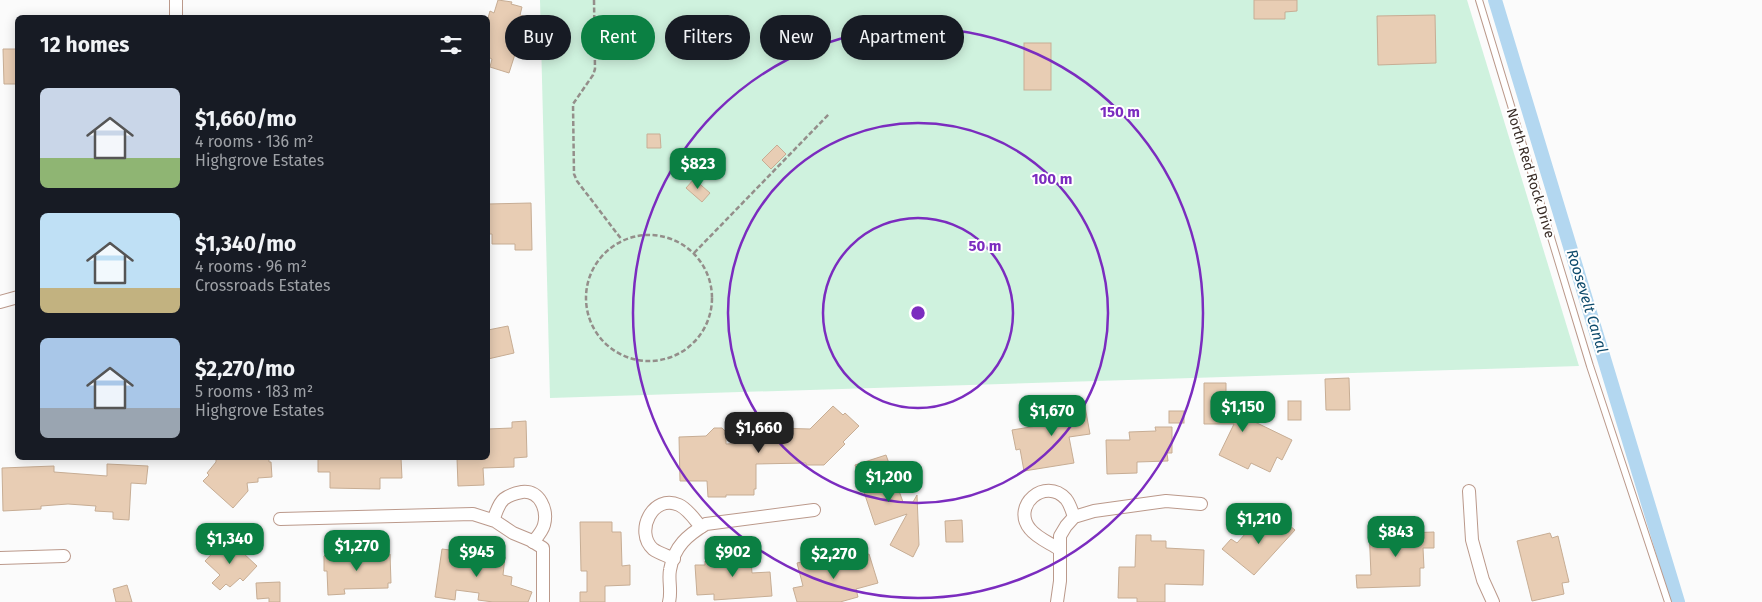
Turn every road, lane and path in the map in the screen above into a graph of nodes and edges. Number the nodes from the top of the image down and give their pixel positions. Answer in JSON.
{"nodes":[{"id":1,"x":176,"y":0,"type":"edge"},
{"id":2,"x":594,"y":0,"type":"edge"},
{"id":3,"x":1479,"y":0,"type":"edge"},
{"id":4,"x":176,"y":15,"type":"edge"},
{"id":5,"x":829,"y":114,"type":"dead end"},
{"id":6,"x":622,"y":240,"type":"junction"},
{"id":7,"x":694,"y":253,"type":"junction"},
{"id":8,"x":15,"y":298,"type":"edge"},
{"id":9,"x":0,"y":302,"type":"edge"},
{"id":10,"x":1469,"y":491,"type":"dead end"},
{"id":11,"x":1201,"y":504,"type":"dead end"},
{"id":12,"x":814,"y":510,"type":"dead end"},
{"id":13,"x":1074,"y":517,"type":"junction"},
{"id":14,"x":280,"y":520,"type":"dead end"},
{"id":15,"x":493,"y":520,"type":"junction"},
{"id":16,"x":701,"y":527,"type":"junction"},
{"id":17,"x":533,"y":542,"type":"junction"},
{"id":18,"x":1059,"y":549,"type":"junction"},
{"id":19,"x":64,"y":556,"type":"dead end"},
{"id":20,"x":0,"y":558,"type":"edge"},
{"id":21,"x":674,"y":559,"type":"junction"},
{"id":22,"x":543,"y":602,"type":"edge"},
{"id":23,"x":670,"y":602,"type":"edge"},
{"id":24,"x":1057,"y":602,"type":"edge"},
{"id":25,"x":1492,"y":602,"type":"edge"},
{"id":26,"x":1668,"y":602,"type":"edge"}],
"edges":[{"from":1,"to":4,"type":"street"},
{"from":2,"to":6,"type":"path"},
{"from":3,"to":26,"type":"lane","name":"North Red Rock Drive"},
{"from":5,"to":7,"type":"path"},
{"from":6,"to":7,"type":"path"},
{"from":6,"to":7,"type":"path"},
{"from":8,"to":9,"type":"street"},
{"from":10,"to":25,"type":"street"},
{"from":11,"to":13,"type":"street"},
{"from":12,"to":16,"type":"street"},
{"from":13,"to":18,"type":"street"},
{"from":13,"to":18,"type":"street"},
{"from":14,"to":15,"type":"street"},
{"from":15,"to":17,"type":"street"},
{"from":15,"to":17,"type":"street"},
{"from":16,"to":21,"type":"street"},
{"from":16,"to":21,"type":"street"},
{"from":17,"to":22,"type":"street"},
{"from":18,"to":24,"type":"street"},
{"from":19,"to":20,"type":"street"},
{"from":21,"to":23,"type":"street"}]}
